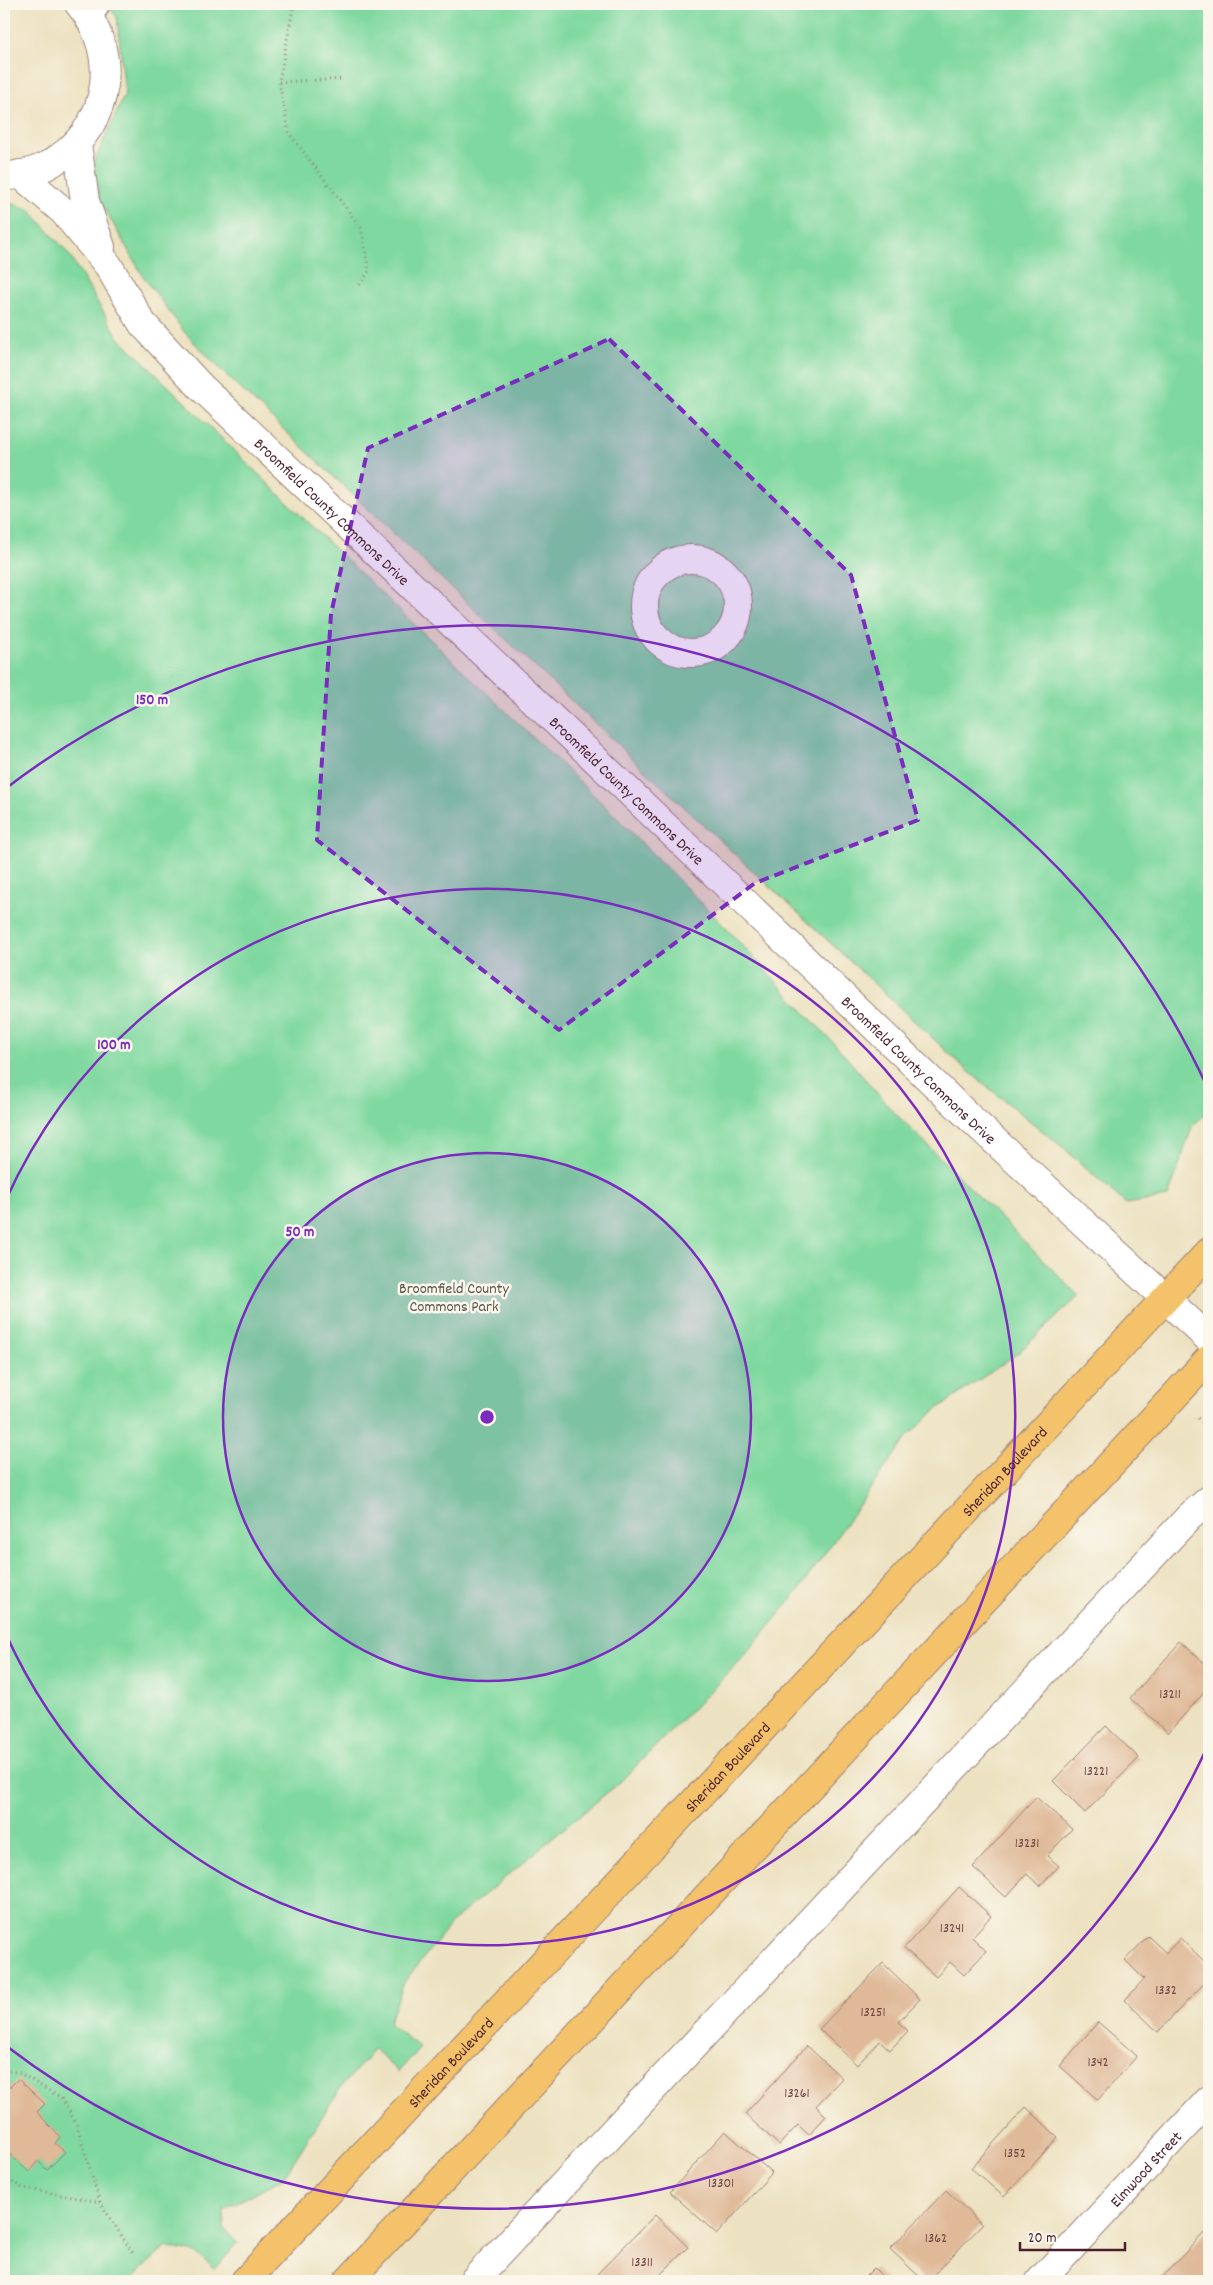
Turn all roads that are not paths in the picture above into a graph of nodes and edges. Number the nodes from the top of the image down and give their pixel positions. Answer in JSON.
{"nodes":[{"id":1,"x":91,"y":10,"type":"edge"},
{"id":2,"x":77,"y":144,"type":"junction"},
{"id":3,"x":12,"y":175,"type":"edge"},
{"id":4,"x":108,"y":265,"type":"junction"},
{"id":5,"x":1209,"y":1252,"type":"edge"},
{"id":6,"x":1165,"y":1300,"type":"junction"},
{"id":7,"x":1209,"y":1339,"type":"edge"},
{"id":8,"x":1209,"y":1359,"type":"edge"},
{"id":9,"x":1209,"y":1500,"type":"edge"},
{"id":10,"x":1209,"y":2100,"type":"edge"},
{"id":11,"x":245,"y":2281,"type":"edge"},
{"id":12,"x":348,"y":2281,"type":"edge"},
{"id":13,"x":473,"y":2281,"type":"edge"},
{"id":14,"x":1040,"y":2281,"type":"edge"}],
"edges":[{"from":1,"to":2,"type":"street"},
{"from":2,"to":3,"type":"street"},
{"from":2,"to":4,"type":"street","name":"Broomfield County Commons Drive"},
{"from":3,"to":4,"type":"street","name":"Broomfield County Commons Drive"},
{"from":4,"to":6,"type":"street","name":"Broomfield County Commons Drive"},
{"from":5,"to":6,"type":"main road","name":"Sheridan Boulevard"},
{"from":6,"to":7,"type":"street","name":"Broomfield County Commons Drive"},
{"from":6,"to":11,"type":"main road","name":"Sheridan Boulevard"},
{"from":8,"to":12,"type":"main road"},
{"from":9,"to":13,"type":"street"},
{"from":10,"to":14,"type":"street","name":"Elmwood Street"}]}
